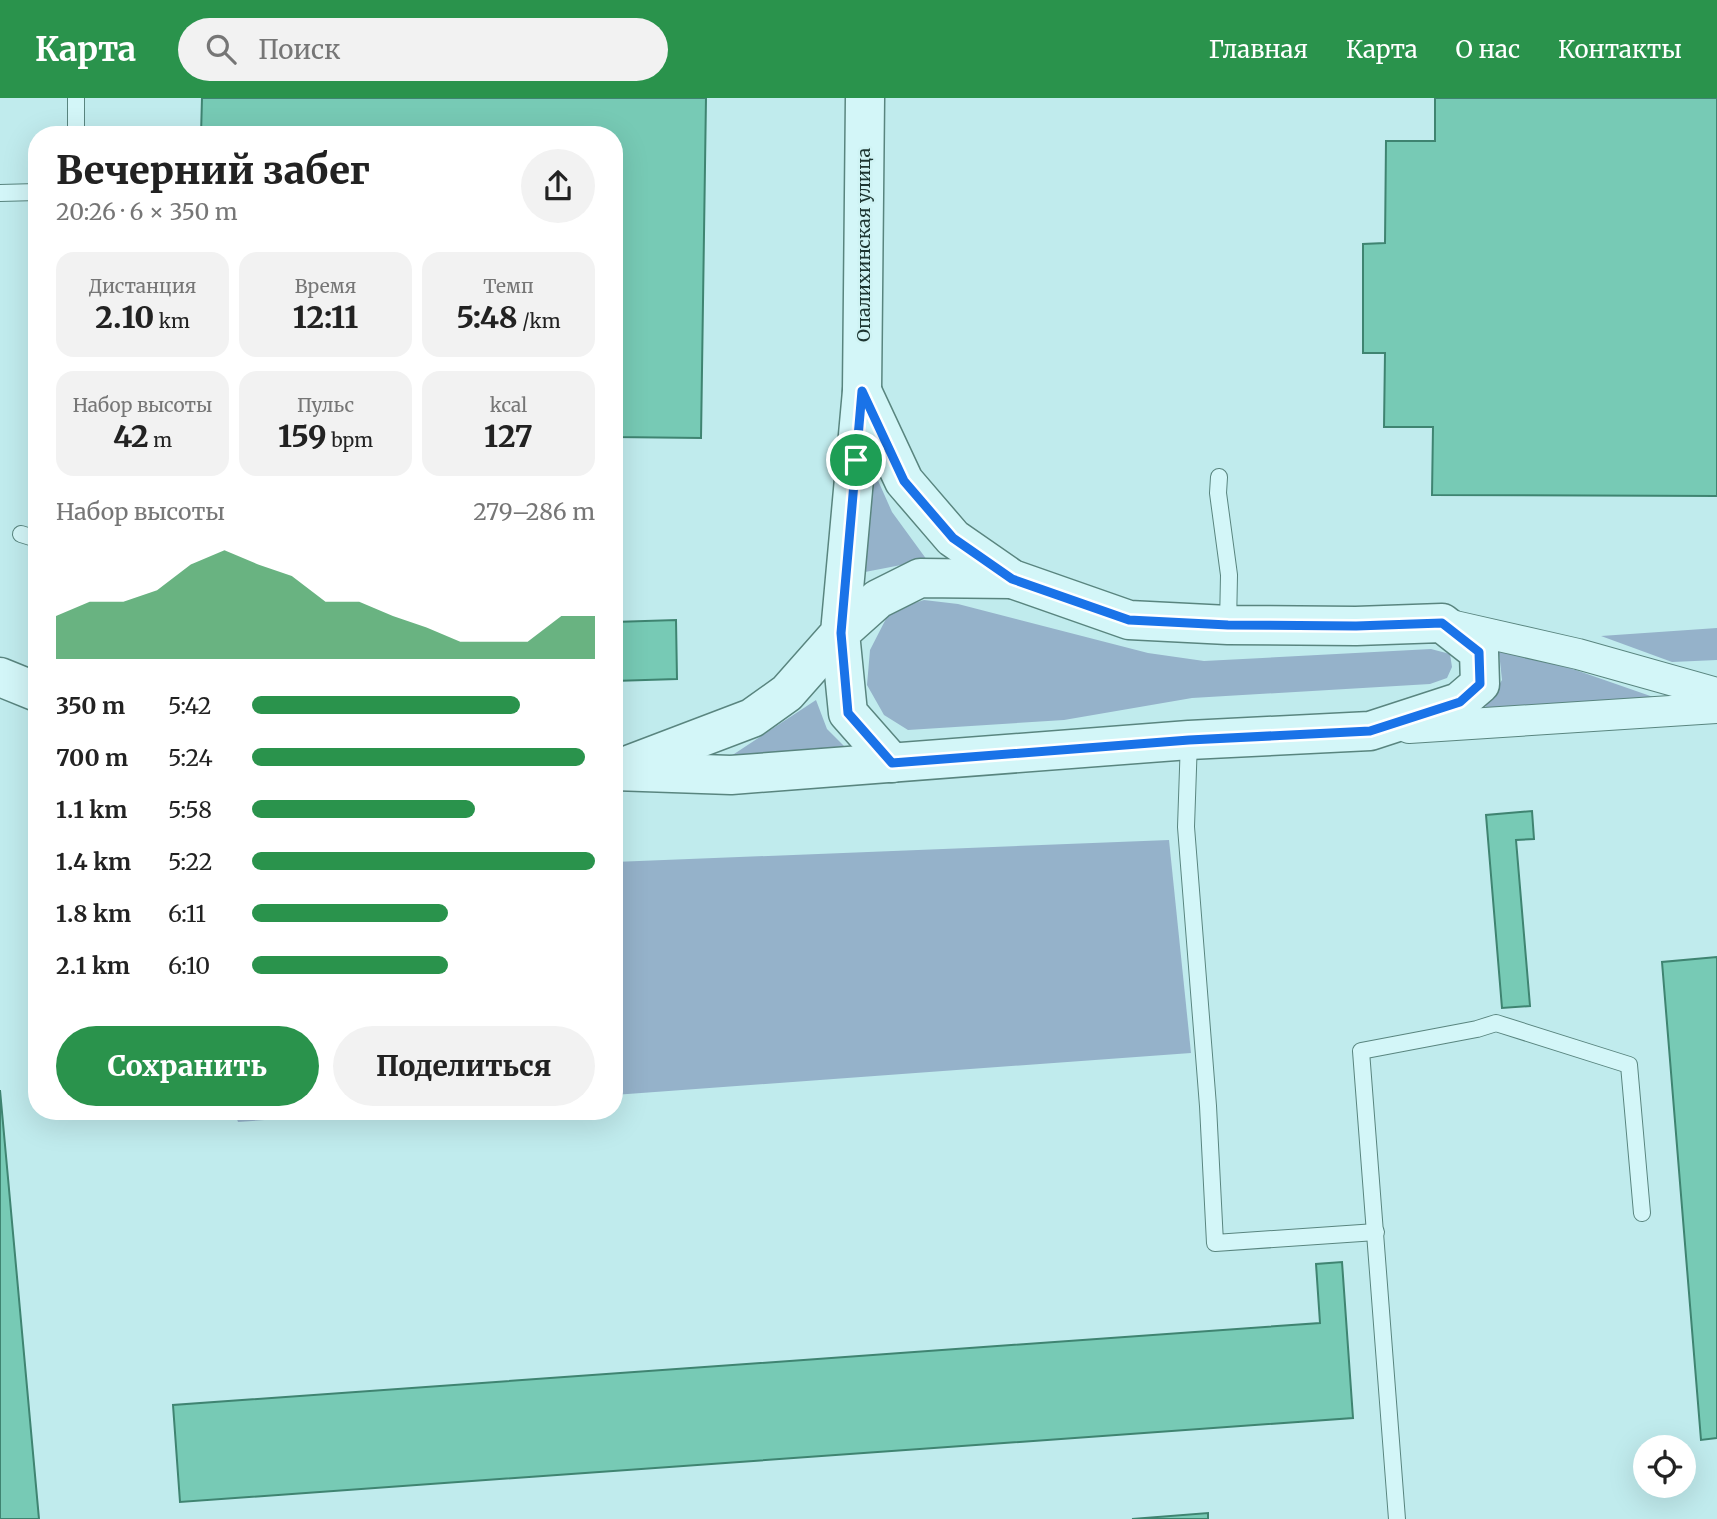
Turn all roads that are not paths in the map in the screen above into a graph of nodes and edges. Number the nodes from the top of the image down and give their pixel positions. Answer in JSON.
{"nodes":[{"id":1,"x":76,"y":98,"type":"edge"},
{"id":2,"x":865,"y":98,"type":"edge"},
{"id":3,"x":76,"y":126,"type":"edge"},
{"id":4,"x":28,"y":192,"type":"edge"},
{"id":5,"x":0,"y":193,"type":"edge"},
{"id":6,"x":862,"y":391,"type":"junction"},
{"id":7,"x":1219,"y":477,"type":"dead end"},
{"id":8,"x":21,"y":534,"type":"dead end"},
{"id":9,"x":28,"y":537,"type":"edge"},
{"id":10,"x":1012,"y":579,"type":"junction"},
{"id":11,"x":1442,"y":623,"type":"junction"},
{"id":12,"x":1228,"y":625,"type":"junction"},
{"id":13,"x":841,"y":633,"type":"junction"},
{"id":14,"x":0,"y":677,"type":"edge"},
{"id":15,"x":28,"y":688,"type":"edge"},
{"id":16,"x":1717,"y":693,"type":"edge"},
{"id":17,"x":1717,"y":708,"type":"edge"},
{"id":18,"x":1370,"y":731,"type":"junction"},
{"id":19,"x":1189,"y":740,"type":"junction"},
{"id":20,"x":892,"y":763,"type":"junction"},
{"id":21,"x":623,"y":768,"type":"edge"},
{"id":22,"x":623,"y":771,"type":"edge"},
{"id":23,"x":1642,"y":1213,"type":"dead end"},
{"id":24,"x":1377,"y":1232,"type":"junction"},
{"id":25,"x":1397,"y":1519,"type":"edge"}],
"edges":[{"from":1,"to":3,"type":"lane"},
{"from":2,"to":6,"type":"street","name":"Опалихинская улица"},
{"from":4,"to":5,"type":"lane"},
{"from":6,"to":10,"type":"street"},
{"from":6,"to":13,"type":"street","name":"Опалихинская улица"},
{"from":7,"to":12,"type":"lane"},
{"from":8,"to":9,"type":"lane"},
{"from":10,"to":12,"type":"street"},
{"from":10,"to":13,"type":"street"},
{"from":11,"to":12,"type":"street"},
{"from":11,"to":16,"type":"street"},
{"from":11,"to":18,"type":"street"},
{"from":13,"to":20,"type":"street","name":"Опалихинская улица"},
{"from":13,"to":21,"type":"street"},
{"from":14,"to":15,"type":"street"},
{"from":17,"to":18,"type":"street"},
{"from":18,"to":19,"type":"street"},
{"from":19,"to":20,"type":"street"},
{"from":19,"to":24,"type":"lane"},
{"from":20,"to":22,"type":"street"},
{"from":23,"to":24,"type":"lane"},
{"from":24,"to":25,"type":"lane"}]}
